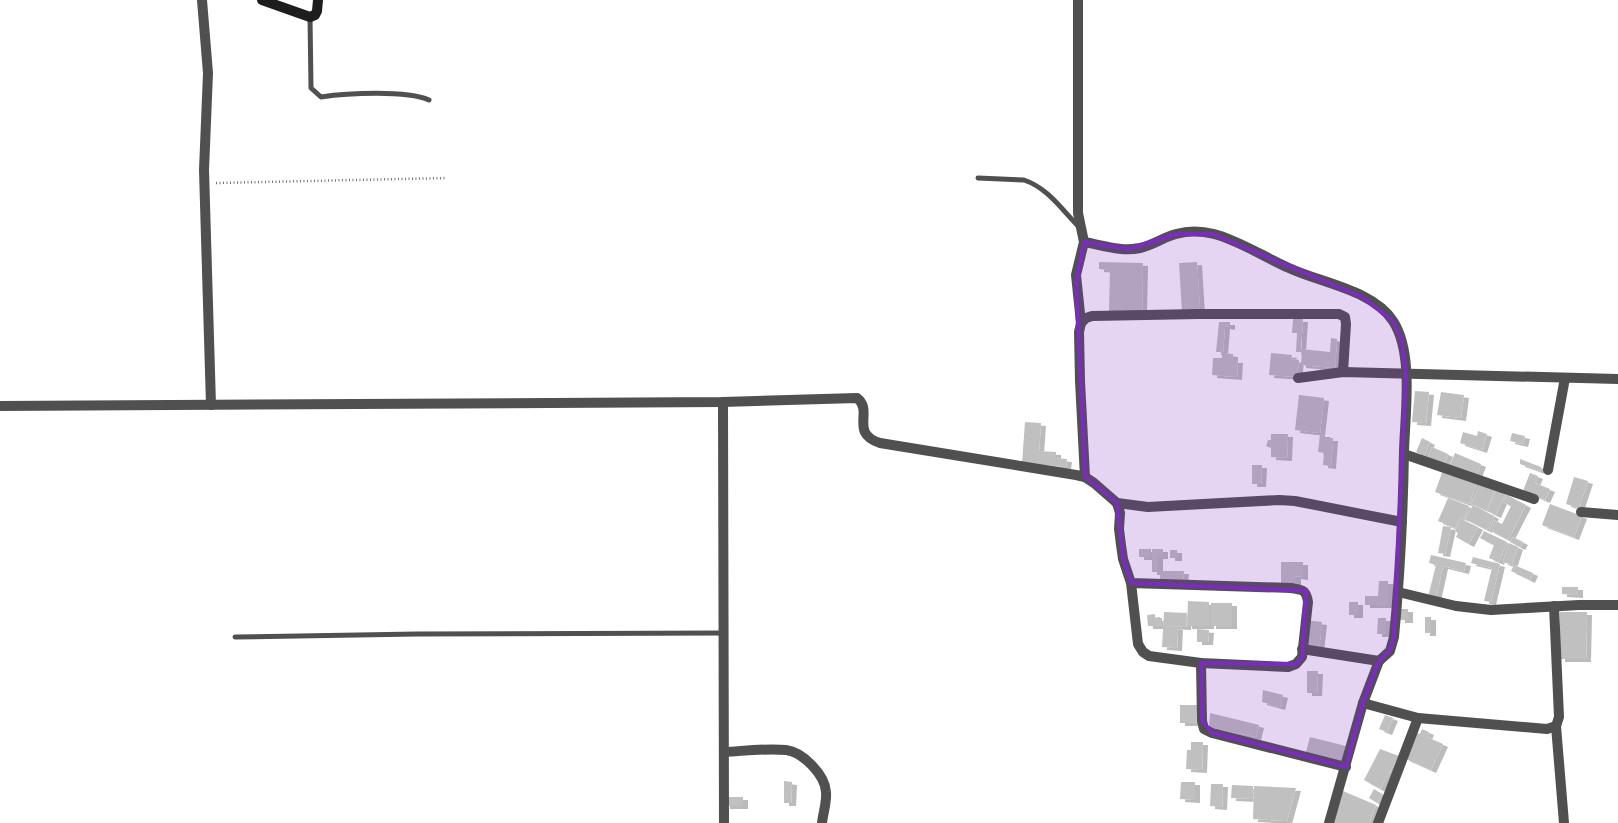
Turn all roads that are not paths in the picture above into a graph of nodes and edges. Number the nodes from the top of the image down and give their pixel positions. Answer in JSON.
{"nodes":[{"id":1,"x":202,"y":0,"type":"edge"},
{"id":2,"x":262,"y":0,"type":"edge"},
{"id":3,"x":318,"y":0,"type":"edge"},
{"id":4,"x":1078,"y":0,"type":"edge"},
{"id":5,"x":310,"y":17,"type":"junction"},
{"id":6,"x":429,"y":100,"type":"dead end"},
{"id":7,"x":978,"y":178,"type":"dead end"},
{"id":8,"x":1081,"y":230,"type":"junction"},
{"id":9,"x":1084,"y":242,"type":"junction"},
{"id":10,"x":1081,"y":323,"type":"junction"},
{"id":11,"x":1343,"y":372,"type":"junction"},
{"id":12,"x":1406,"y":374,"type":"junction"},
{"id":13,"x":1298,"y":378,"type":"dead end"},
{"id":14,"x":1565,"y":378,"type":"junction"},
{"id":15,"x":1618,"y":379,"type":"edge"},
{"id":16,"x":723,"y":402,"type":"junction"},
{"id":17,"x":211,"y":405,"type":"junction"},
{"id":18,"x":0,"y":406,"type":"edge"},
{"id":19,"x":1404,"y":454,"type":"junction"},
{"id":20,"x":1548,"y":470,"type":"dead end"},
{"id":21,"x":1085,"y":477,"type":"junction"},
{"id":22,"x":1534,"y":499,"type":"dead end"},
{"id":23,"x":1117,"y":503,"type":"junction"},
{"id":24,"x":1581,"y":512,"type":"dead end"},
{"id":25,"x":1618,"y":515,"type":"edge"},
{"id":26,"x":1402,"y":522,"type":"junction"},
{"id":27,"x":1131,"y":583,"type":"junction"},
{"id":28,"x":1398,"y":592,"type":"junction"},
{"id":29,"x":1618,"y":605,"type":"edge"},
{"id":30,"x":1554,"y":606,"type":"junction"},
{"id":31,"x":724,"y":633,"type":"junction"},
{"id":32,"x":235,"y":637,"type":"dead end"},
{"id":33,"x":1302,"y":649,"type":"junction"},
{"id":34,"x":1379,"y":661,"type":"junction"},
{"id":35,"x":1201,"y":663,"type":"junction"},
{"id":36,"x":1363,"y":703,"type":"junction"},
{"id":37,"x":1418,"y":718,"type":"junction"},
{"id":38,"x":1556,"y":726,"type":"junction"},
{"id":39,"x":724,"y":752,"type":"junction"},
{"id":40,"x":1346,"y":767,"type":"junction"},
{"id":41,"x":724,"y":823,"type":"edge"},
{"id":42,"x":822,"y":823,"type":"edge"},
{"id":43,"x":1329,"y":823,"type":"edge"},
{"id":44,"x":1378,"y":823,"type":"edge"},
{"id":45,"x":1564,"y":823,"type":"edge"}],
"edges":[{"from":1,"to":17,"type":"street"},
{"from":2,"to":5,"type":"main road"},
{"from":3,"to":5,"type":"main road"},
{"from":4,"to":8,"type":"street"},
{"from":5,"to":6,"type":"lane"},
{"from":7,"to":8,"type":"lane"},
{"from":8,"to":9,"type":"street"},
{"from":9,"to":10,"type":"street"},
{"from":9,"to":12,"type":"street"},
{"from":10,"to":11,"type":"street"},
{"from":10,"to":21,"type":"street"},
{"from":11,"to":12,"type":"street"},
{"from":11,"to":13,"type":"street"},
{"from":12,"to":14,"type":"street"},
{"from":12,"to":19,"type":"street"},
{"from":14,"to":15,"type":"street"},
{"from":14,"to":20,"type":"street"},
{"from":16,"to":17,"type":"street"},
{"from":16,"to":21,"type":"street"},
{"from":16,"to":31,"type":"street"},
{"from":17,"to":18,"type":"street"},
{"from":19,"to":22,"type":"street"},
{"from":19,"to":26,"type":"street"},
{"from":21,"to":23,"type":"street"},
{"from":23,"to":26,"type":"street"},
{"from":23,"to":27,"type":"street"},
{"from":24,"to":25,"type":"street"},
{"from":26,"to":28,"type":"street"},
{"from":27,"to":33,"type":"street"},
{"from":27,"to":35,"type":"street"},
{"from":28,"to":30,"type":"street"},
{"from":28,"to":34,"type":"street"},
{"from":29,"to":30,"type":"street"},
{"from":30,"to":38,"type":"street"},
{"from":31,"to":32,"type":"lane"},
{"from":31,"to":39,"type":"street"},
{"from":33,"to":34,"type":"street"},
{"from":33,"to":35,"type":"street"},
{"from":34,"to":36,"type":"street"},
{"from":35,"to":40,"type":"street"},
{"from":36,"to":37,"type":"street"},
{"from":36,"to":40,"type":"street"},
{"from":37,"to":38,"type":"street"},
{"from":37,"to":44,"type":"street"},
{"from":38,"to":45,"type":"street"},
{"from":39,"to":41,"type":"street"},
{"from":39,"to":42,"type":"street"},
{"from":40,"to":43,"type":"street"}]}
